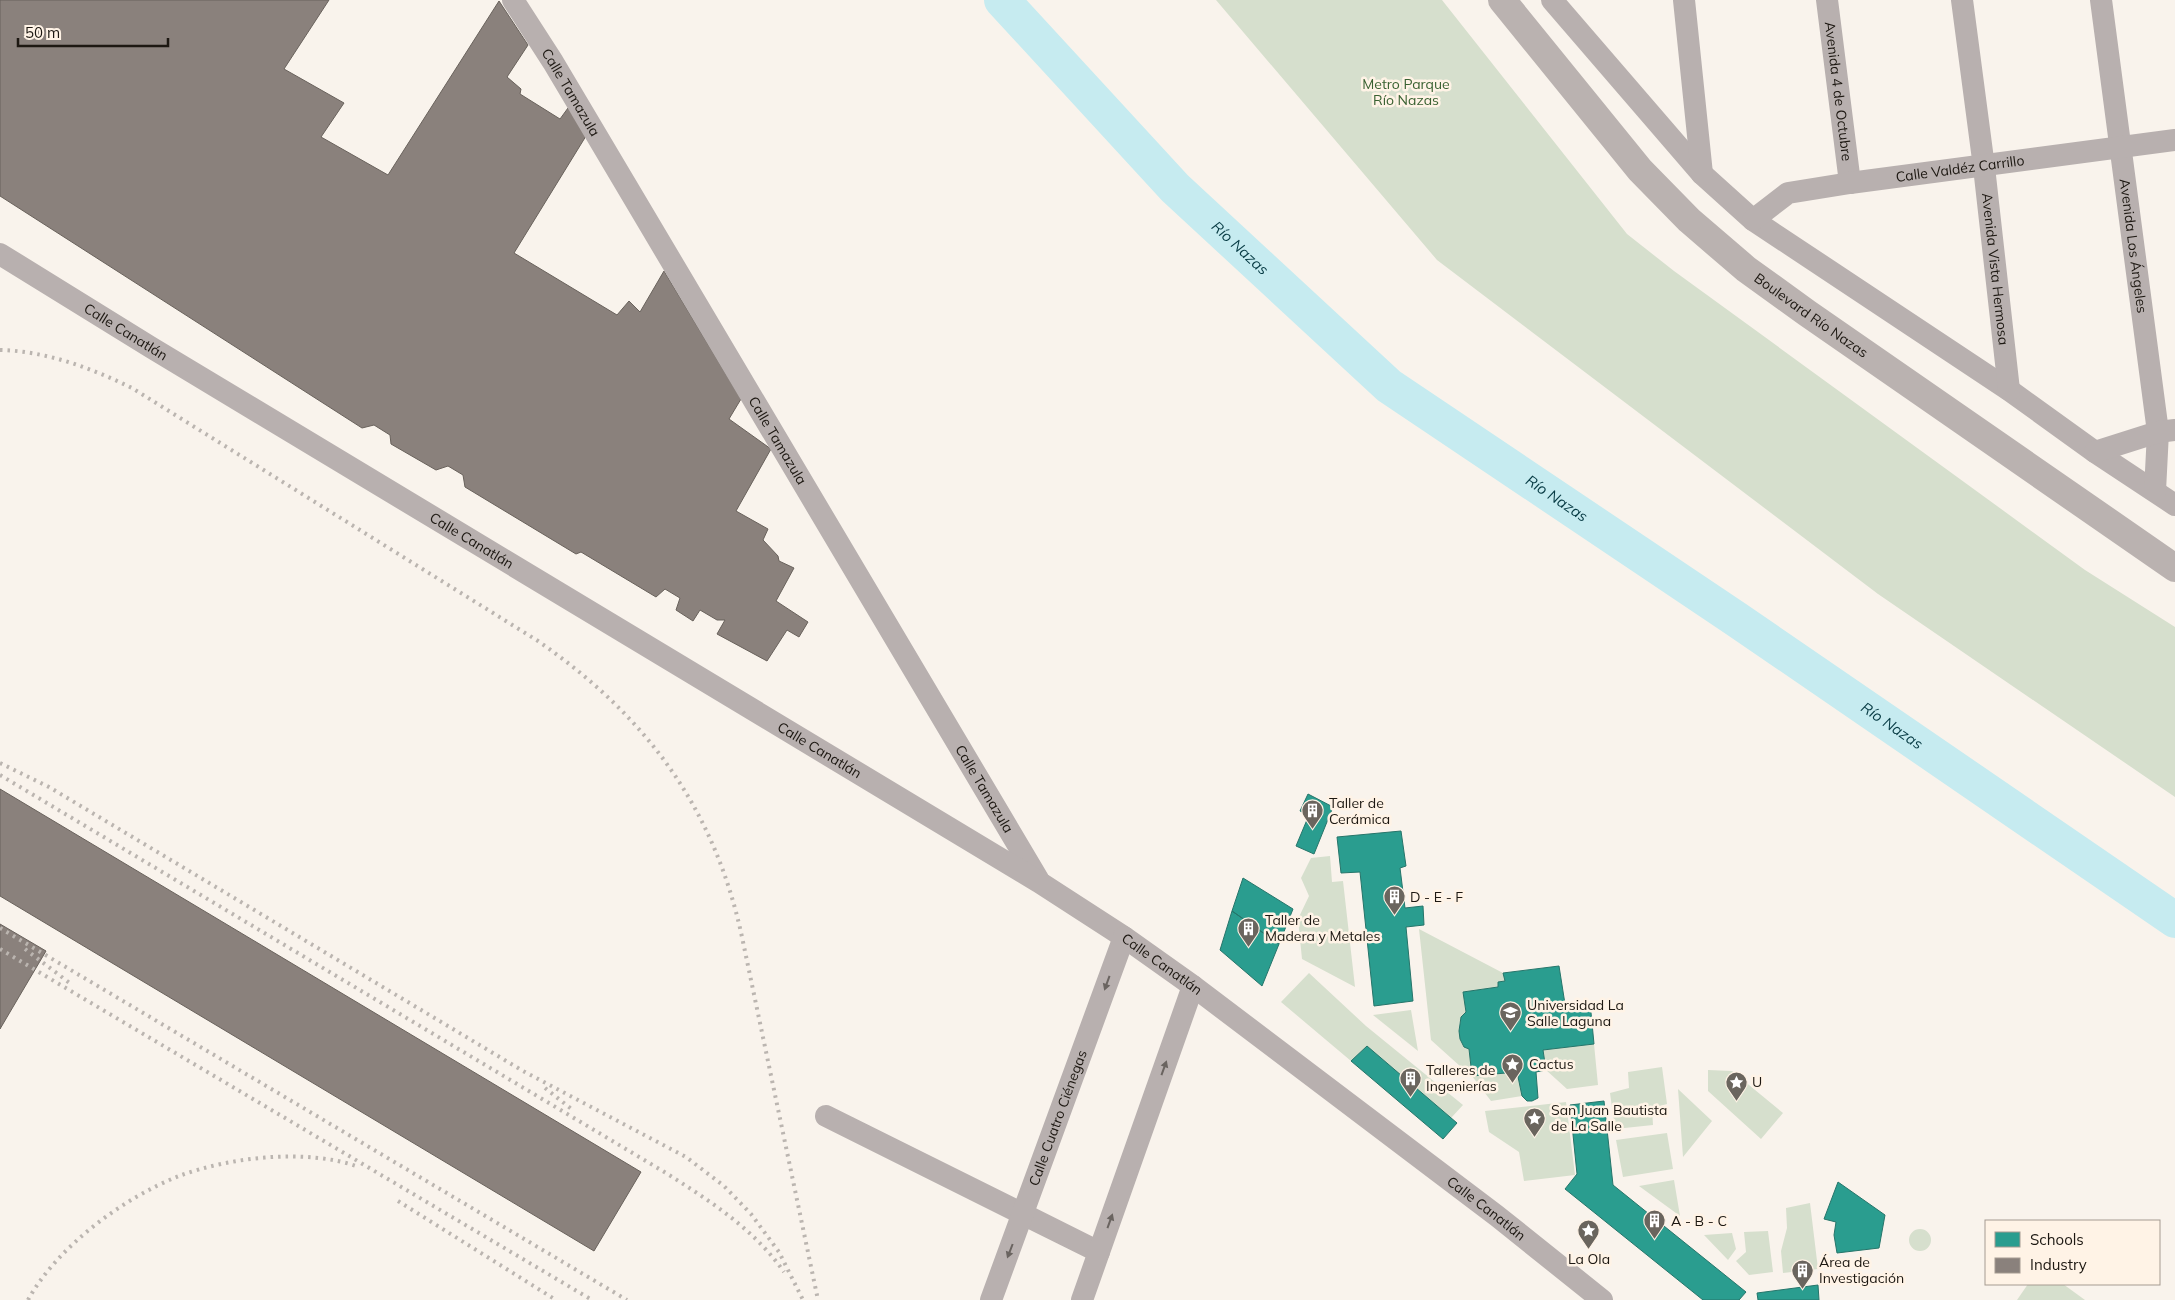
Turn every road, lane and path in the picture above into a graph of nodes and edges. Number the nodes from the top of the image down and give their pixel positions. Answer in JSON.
{"nodes":[{"id":1,"x":514,"y":0,"type":"edge"},
{"id":2,"x":1502,"y":0,"type":"edge"},
{"id":3,"x":1552,"y":0,"type":"edge"},
{"id":4,"x":1684,"y":0,"type":"edge"},
{"id":5,"x":1827,"y":0,"type":"edge"},
{"id":6,"x":1962,"y":0,"type":"edge"},
{"id":7,"x":2101,"y":0,"type":"edge"},
{"id":8,"x":2175,"y":140,"type":"edge"},
{"id":9,"x":2119,"y":148,"type":"junction"},
{"id":10,"x":1984,"y":167,"type":"junction"},
{"id":11,"x":1702,"y":174,"type":"junction"},
{"id":12,"x":1850,"y":183,"type":"junction"},
{"id":13,"x":1753,"y":220,"type":"junction"},
{"id":14,"x":0,"y":254,"type":"edge"},
{"id":15,"x":2009,"y":390,"type":"junction"},
{"id":16,"x":2166,"y":431,"type":"edge"},
{"id":17,"x":2095,"y":452,"type":"junction"},
{"id":18,"x":2155,"y":491,"type":"junction"},
{"id":19,"x":2175,"y":505,"type":"edge"},
{"id":20,"x":2175,"y":568,"type":"edge"},
{"id":21,"x":1039,"y":882,"type":"junction"},
{"id":22,"x":1124,"y":937,"type":"junction"},
{"id":23,"x":1194,"y":986,"type":"junction"},
{"id":24,"x":826,"y":1116,"type":"dead end"},
{"id":25,"x":1023,"y":1215,"type":"junction"},
{"id":26,"x":1099,"y":1252,"type":"junction"},
{"id":27,"x":992,"y":1300,"type":"edge"},
{"id":28,"x":1082,"y":1300,"type":"edge"},
{"id":29,"x":1602,"y":1300,"type":"edge"}],
"edges":[{"from":1,"to":21,"type":"street","name":"Calle Tamazula"},
{"from":2,"to":20,"type":"main road","name":"Boulevard Río Nazas"},
{"from":3,"to":11,"type":"street"},
{"from":4,"to":11,"type":"street"},
{"from":5,"to":12,"type":"street","name":"Avenida 4 de Octubre"},
{"from":6,"to":10,"type":"street","name":"Avenida Vista Hermosa"},
{"from":7,"to":9,"type":"street","name":"Avenida Los Ángeles"},
{"from":8,"to":9,"type":"street","name":"Calle Valdéz Carrillo"},
{"from":9,"to":10,"type":"street","name":"Calle Valdéz Carrillo"},
{"from":9,"to":16,"type":"street","name":"Avenida Los Ángeles"},
{"from":10,"to":12,"type":"street","name":"Calle Valdéz Carrillo"},
{"from":10,"to":15,"type":"street","name":"Avenida Vista Hermosa"},
{"from":11,"to":13,"type":"street"},
{"from":12,"to":13,"type":"street","name":"Calle Valdéz Carrillo"},
{"from":13,"to":15,"type":"street"},
{"from":14,"to":21,"type":"street","name":"Calle Canatlán"},
{"from":15,"to":17,"type":"street"},
{"from":16,"to":17,"type":"street"},
{"from":16,"to":18,"type":"street","name":"Avenida Los Ángeles"},
{"from":17,"to":18,"type":"street"},
{"from":18,"to":19,"type":"street"},
{"from":21,"to":22,"type":"street","name":"Calle Canatlán"},
{"from":22,"to":23,"type":"street","name":"Calle Canatlán"},
{"from":22,"to":25,"type":"street","name":"Calle Cuatro Ciénegas","one_way":true},
{"from":26,"to":23,"type":"street","one_way":true},
{"from":23,"to":29,"type":"street","name":"Calle Canatlán"},
{"from":24,"to":25,"type":"street"},
{"from":25,"to":26,"type":"street"},
{"from":25,"to":27,"type":"street","name":"Calle Cuatro Ciénegas","one_way":true},
{"from":26,"to":28,"type":"street"}]}
